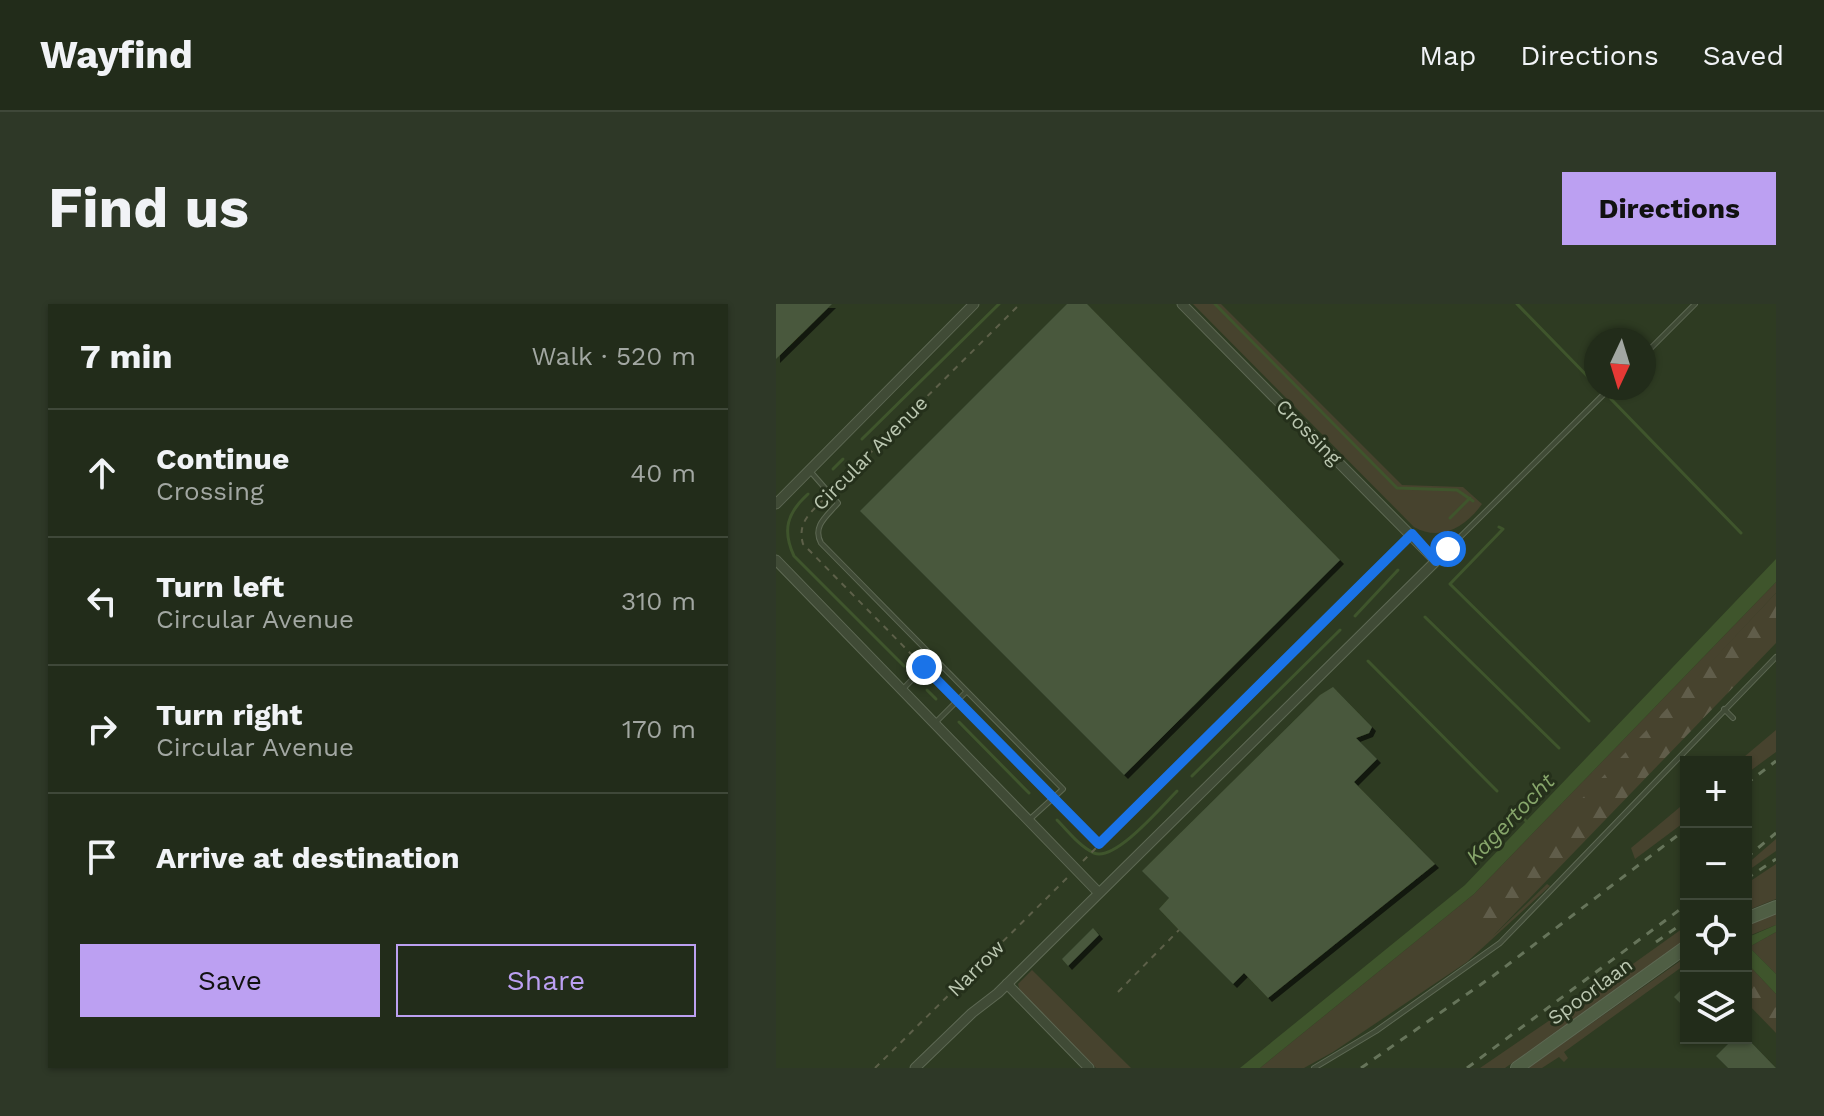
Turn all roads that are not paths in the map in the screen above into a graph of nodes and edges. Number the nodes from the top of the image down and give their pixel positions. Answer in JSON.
{"nodes":[{"id":1,"x":974,"y":304,"type":"edge"},
{"id":2,"x":1182,"y":304,"type":"edge"},
{"id":3,"x":1695,"y":304,"type":"edge"},
{"id":4,"x":1656,"y":343,"type":"edge"},
{"id":5,"x":1598,"y":400,"type":"edge"},
{"id":6,"x":808,"y":469,"type":"junction"},
{"id":7,"x":776,"y":504,"type":"edge"},
{"id":8,"x":776,"y":560,"type":"edge"},
{"id":9,"x":1436,"y":561,"type":"junction"},
{"id":10,"x":1776,"y":657,"type":"edge"},
{"id":11,"x":934,"y":658,"type":"junction"},
{"id":12,"x":901,"y":690,"type":"junction"},
{"id":13,"x":967,"y":691,"type":"junction"},
{"id":14,"x":1724,"y":709,"type":"junction"},
{"id":15,"x":1733,"y":718,"type":"dead end"},
{"id":16,"x":934,"y":724,"type":"junction"},
{"id":17,"x":1029,"y":820,"type":"junction"},
{"id":18,"x":1098,"y":892,"type":"junction"},
{"id":19,"x":1776,"y":907,"type":"edge"},
{"id":20,"x":1752,"y":917,"type":"edge"},
{"id":21,"x":1680,"y":951,"type":"edge"},
{"id":22,"x":1007,"y":984,"type":"junction"},
{"id":23,"x":915,"y":1068,"type":"edge"},
{"id":24,"x":1089,"y":1068,"type":"edge"},
{"id":25,"x":1314,"y":1068,"type":"edge"},
{"id":26,"x":1517,"y":1068,"type":"edge"}],
"edges":[{"from":1,"to":6,"type":"street","name":"Circular Avenue"},
{"from":2,"to":9,"type":"street","name":"Crossing"},
{"from":3,"to":4,"type":"lane"},
{"from":5,"to":9,"type":"lane"},
{"from":6,"to":7,"type":"street","name":"Circular Avenue"},
{"from":6,"to":11,"type":"lane"},
{"from":8,"to":12,"type":"street"},
{"from":9,"to":18,"type":"street"},
{"from":10,"to":14,"type":"lane"},
{"from":11,"to":12,"type":"lane"},
{"from":11,"to":13,"type":"lane"},
{"from":12,"to":16,"type":"street"},
{"from":13,"to":16,"type":"lane"},
{"from":13,"to":17,"type":"lane"},
{"from":14,"to":15,"type":"lane"},
{"from":14,"to":25,"type":"lane"},
{"from":16,"to":17,"type":"street"},
{"from":17,"to":18,"type":"street"},
{"from":18,"to":22,"type":"street","name":"Narrow"},
{"from":19,"to":20,"type":"main road"},
{"from":21,"to":26,"type":"main road","name":"Spoorlaan"},
{"from":22,"to":23,"type":"street","name":"Narrow"},
{"from":22,"to":24,"type":"street"}]}
